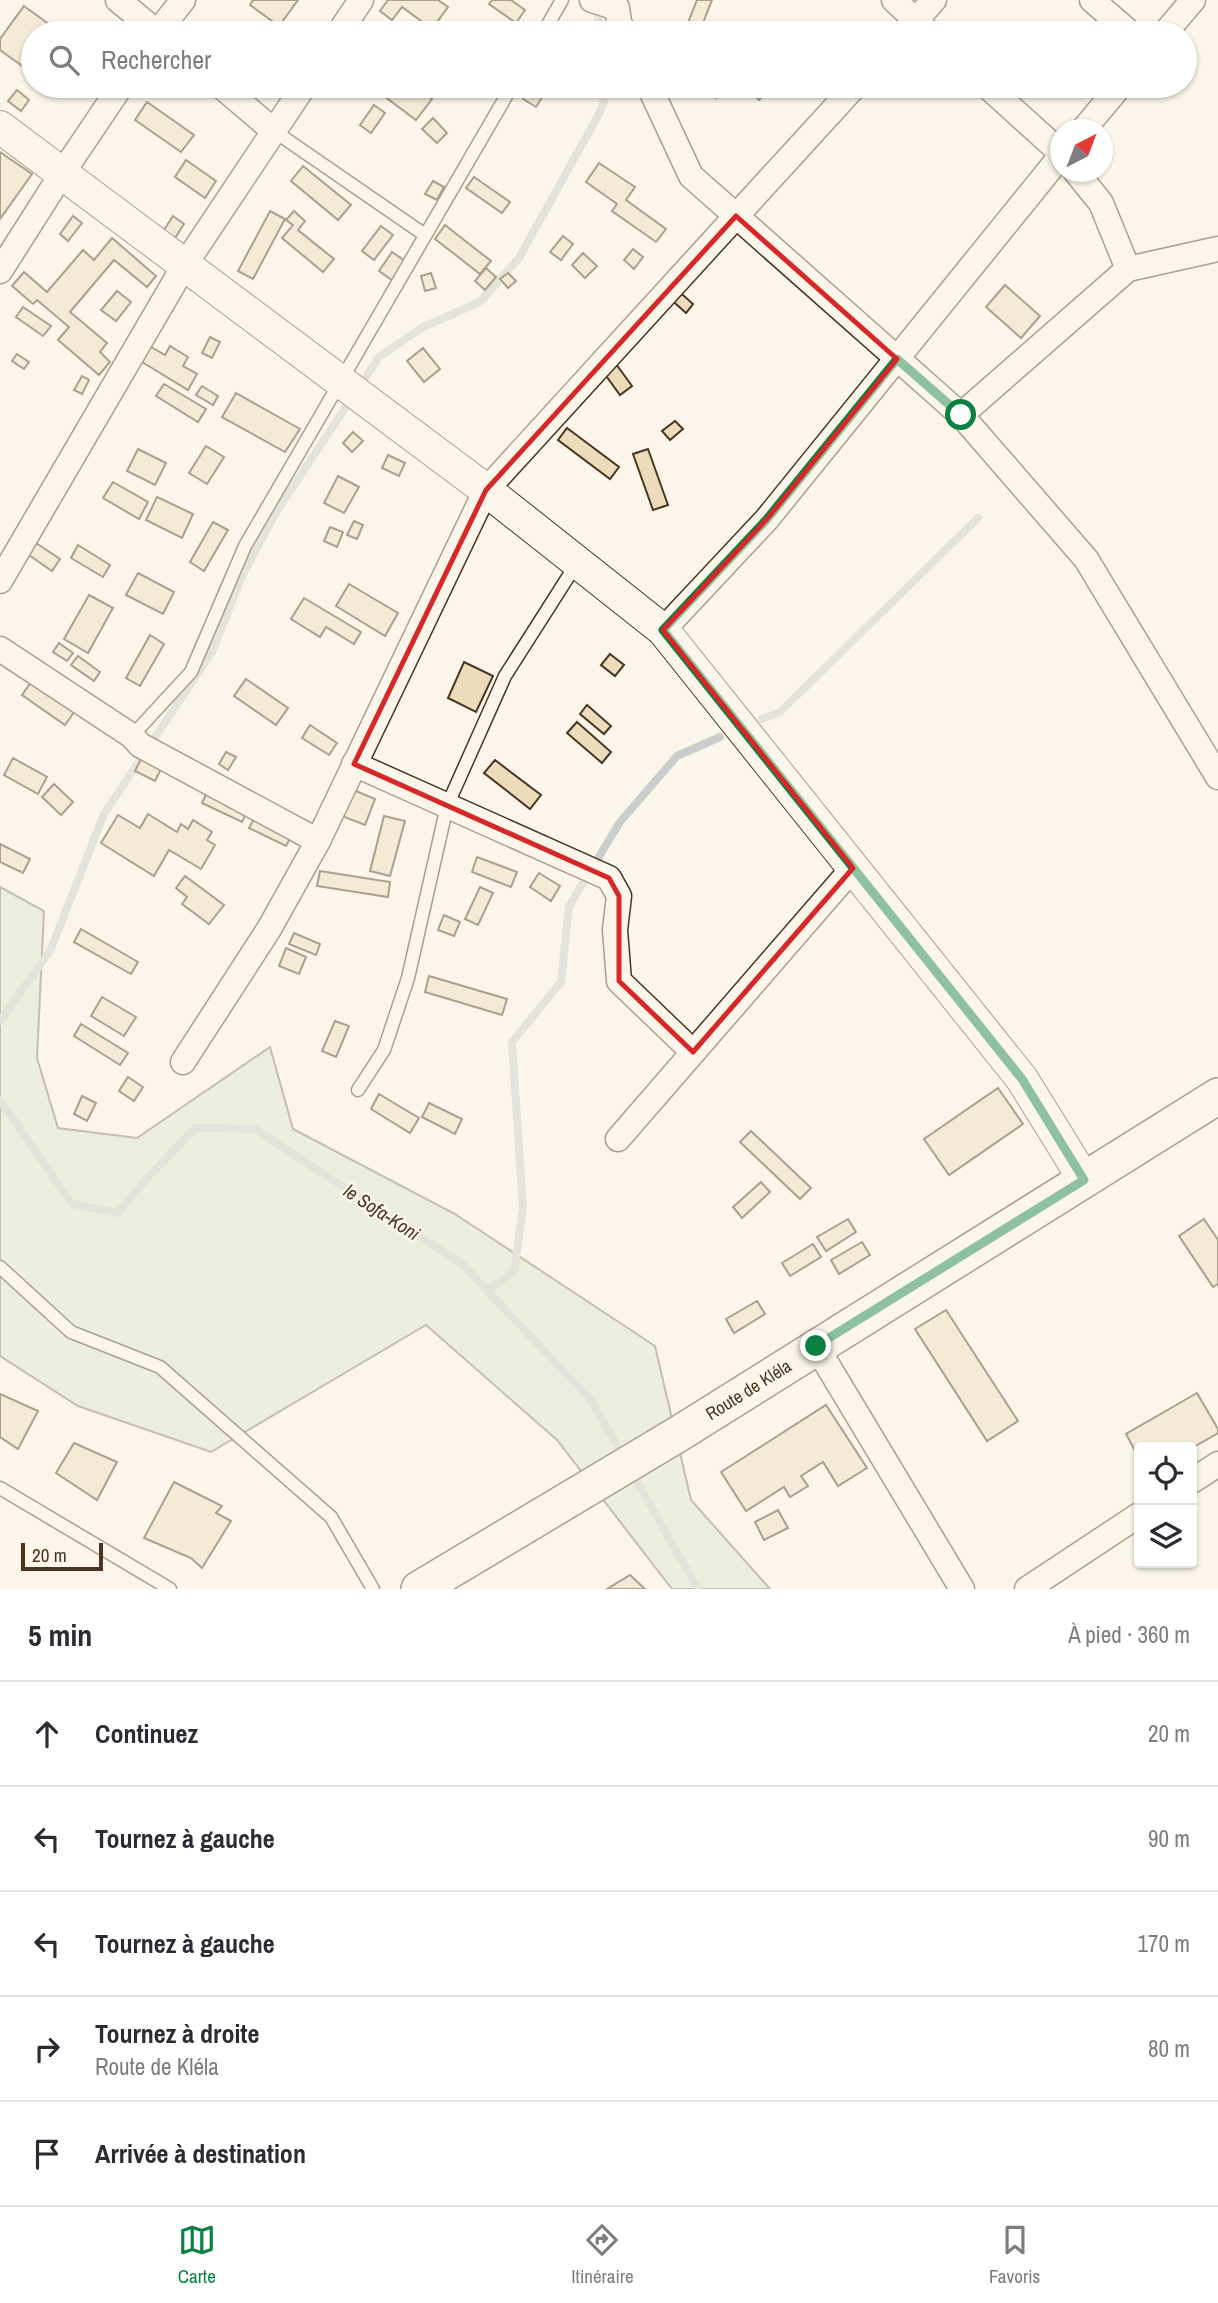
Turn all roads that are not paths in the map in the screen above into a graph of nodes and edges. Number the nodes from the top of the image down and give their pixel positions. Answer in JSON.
{"nodes":[{"id":1,"x":118,"y":0,"type":"edge"},
{"id":2,"x":183,"y":0,"type":"edge"},
{"id":3,"x":361,"y":0,"type":"edge"},
{"id":4,"x":562,"y":0,"type":"edge"},
{"id":5,"x":894,"y":0,"type":"edge"},
{"id":6,"x":934,"y":0,"type":"edge"},
{"id":7,"x":1092,"y":0,"type":"edge"},
{"id":8,"x":1193,"y":0,"type":"edge"},
{"id":9,"x":600,"y":3,"type":"edge"},
{"id":10,"x":143,"y":21,"type":"edge"},
{"id":11,"x":166,"y":21,"type":"edge"},
{"id":12,"x":347,"y":21,"type":"edge"},
{"id":13,"x":550,"y":21,"type":"edge"},
{"id":14,"x":619,"y":21,"type":"edge"},
{"id":15,"x":910,"y":21,"type":"edge"},
{"id":16,"x":921,"y":21,"type":"edge"},
{"id":17,"x":1116,"y":21,"type":"edge"},
{"id":18,"x":1175,"y":21,"type":"edge"},
{"id":19,"x":113,"y":98,"type":"edge"},
{"id":20,"x":235,"y":98,"type":"edge"},
{"id":21,"x":296,"y":98,"type":"edge"},
{"id":22,"x":505,"y":98,"type":"edge"},
{"id":23,"x":655,"y":98,"type":"edge"},
{"id":24,"x":844,"y":98,"type":"edge"},
{"id":25,"x":1000,"y":98,"type":"edge"},
{"id":26,"x":1110,"y":98,"type":"edge"},
{"id":27,"x":1092,"y":119,"type":"edge"},
{"id":28,"x":0,"y":127,"type":"edge"},
{"id":29,"x":274,"y":131,"type":"junction"},
{"id":30,"x":1050,"y":146,"type":"edge"},
{"id":31,"x":1050,"y":168,"type":"edge"},
{"id":32,"x":63,"y":172,"type":"junction"},
{"id":33,"x":1084,"y":182,"type":"edge"},
{"id":34,"x":736,"y":216,"type":"junction"},
{"id":35,"x":425,"y":235,"type":"junction"},
{"id":36,"x":1218,"y":249,"type":"edge"},
{"id":37,"x":184,"y":266,"type":"junction"},
{"id":38,"x":1128,"y":270,"type":"junction"},
{"id":39,"x":0,"y":271,"type":"edge"},
{"id":40,"x":897,"y":359,"type":"junction"},
{"id":41,"x":352,"y":390,"type":"junction"},
{"id":42,"x":961,"y":415,"type":"junction"},
{"id":43,"x":486,"y":490,"type":"junction"},
{"id":44,"x":578,"y":563,"type":"junction"},
{"id":45,"x":0,"y":582,"type":"edge"},
{"id":46,"x":663,"y":630,"type":"junction"},
{"id":47,"x":0,"y":649,"type":"edge"},
{"id":48,"x":144,"y":746,"type":"junction"},
{"id":49,"x":354,"y":764,"type":"junction"},
{"id":50,"x":1218,"y":777,"type":"edge"},
{"id":51,"x":447,"y":806,"type":"junction"},
{"id":52,"x":318,"y":841,"type":"junction"},
{"id":53,"x":853,"y":868,"type":"junction"},
{"id":54,"x":693,"y":1052,"type":"junction"},
{"id":55,"x":183,"y":1062,"type":"dead end"},
{"id":56,"x":358,"y":1090,"type":"dead end"},
{"id":57,"x":1218,"y":1096,"type":"edge"},
{"id":58,"x":618,"y":1139,"type":"dead end"},
{"id":59,"x":1084,"y":1180,"type":"junction"},
{"id":60,"x":0,"y":1268,"type":"edge"},
{"id":61,"x":816,"y":1346,"type":"junction"},
{"id":62,"x":1218,"y":1464,"type":"edge"},
{"id":63,"x":1197,"y":1478,"type":"edge"},
{"id":64,"x":0,"y":1488,"type":"edge"},
{"id":65,"x":1134,"y":1519,"type":"edge"},
{"id":66,"x":170,"y":1589,"type":"edge"},
{"id":67,"x":373,"y":1589,"type":"edge"},
{"id":68,"x":419,"y":1589,"type":"edge"},
{"id":69,"x":962,"y":1589,"type":"edge"},
{"id":70,"x":1027,"y":1589,"type":"edge"}],
"edges":[{"from":1,"to":10,"type":"street"},
{"from":2,"to":11,"type":"street"},
{"from":3,"to":12,"type":"street"},
{"from":4,"to":13,"type":"lane"},
{"from":5,"to":15,"type":"street"},
{"from":6,"to":16,"type":"street"},
{"from":7,"to":17,"type":"street"},
{"from":8,"to":18,"type":"street"},
{"from":9,"to":14,"type":"street"},
{"from":19,"to":32,"type":"street"},
{"from":20,"to":29,"type":"street"},
{"from":21,"to":29,"type":"street"},
{"from":22,"to":35,"type":"lane"},
{"from":23,"to":34,"type":"street"},
{"from":24,"to":34,"type":"street"},
{"from":25,"to":30,"type":"street"},
{"from":26,"to":27,"type":"street"},
{"from":28,"to":32,"type":"street"},
{"from":29,"to":35,"type":"lane"},
{"from":29,"to":37,"type":"street"},
{"from":31,"to":40,"type":"street"},
{"from":32,"to":37,"type":"street"},
{"from":32,"to":39,"type":"street"},
{"from":33,"to":38,"type":"street"},
{"from":34,"to":40,"type":"street"},
{"from":34,"to":43,"type":"street"},
{"from":35,"to":41,"type":"lane"},
{"from":36,"to":38,"type":"street"},
{"from":37,"to":41,"type":"street"},
{"from":37,"to":45,"type":"street"},
{"from":38,"to":42,"type":"street"},
{"from":40,"to":42,"type":"street"},
{"from":40,"to":46,"type":"street"},
{"from":41,"to":43,"type":"street"},
{"from":41,"to":48,"type":"lane"},
{"from":42,"to":50,"type":"street"},
{"from":43,"to":44,"type":"street"},
{"from":43,"to":49,"type":"street"},
{"from":44,"to":46,"type":"street"},
{"from":44,"to":51,"type":"lane"},
{"from":46,"to":53,"type":"street"},
{"from":47,"to":48,"type":"street"},
{"from":48,"to":52,"type":"street"},
{"from":49,"to":51,"type":"street"},
{"from":49,"to":52,"type":"street"},
{"from":51,"to":54,"type":"street"},
{"from":51,"to":56,"type":"lane"},
{"from":52,"to":55,"type":"street"},
{"from":53,"to":54,"type":"street"},
{"from":53,"to":59,"type":"street"},
{"from":54,"to":58,"type":"street"},
{"from":57,"to":59,"type":"main road","name":"Route de Kléla"},
{"from":59,"to":61,"type":"main road","name":"Route de Kléla"},
{"from":60,"to":67,"type":"lane"},
{"from":61,"to":68,"type":"main road","name":"Route de Kléla"},
{"from":61,"to":69,"type":"street"},
{"from":62,"to":63,"type":"street"},
{"from":64,"to":66,"type":"lane"},
{"from":65,"to":70,"type":"street"}]}
